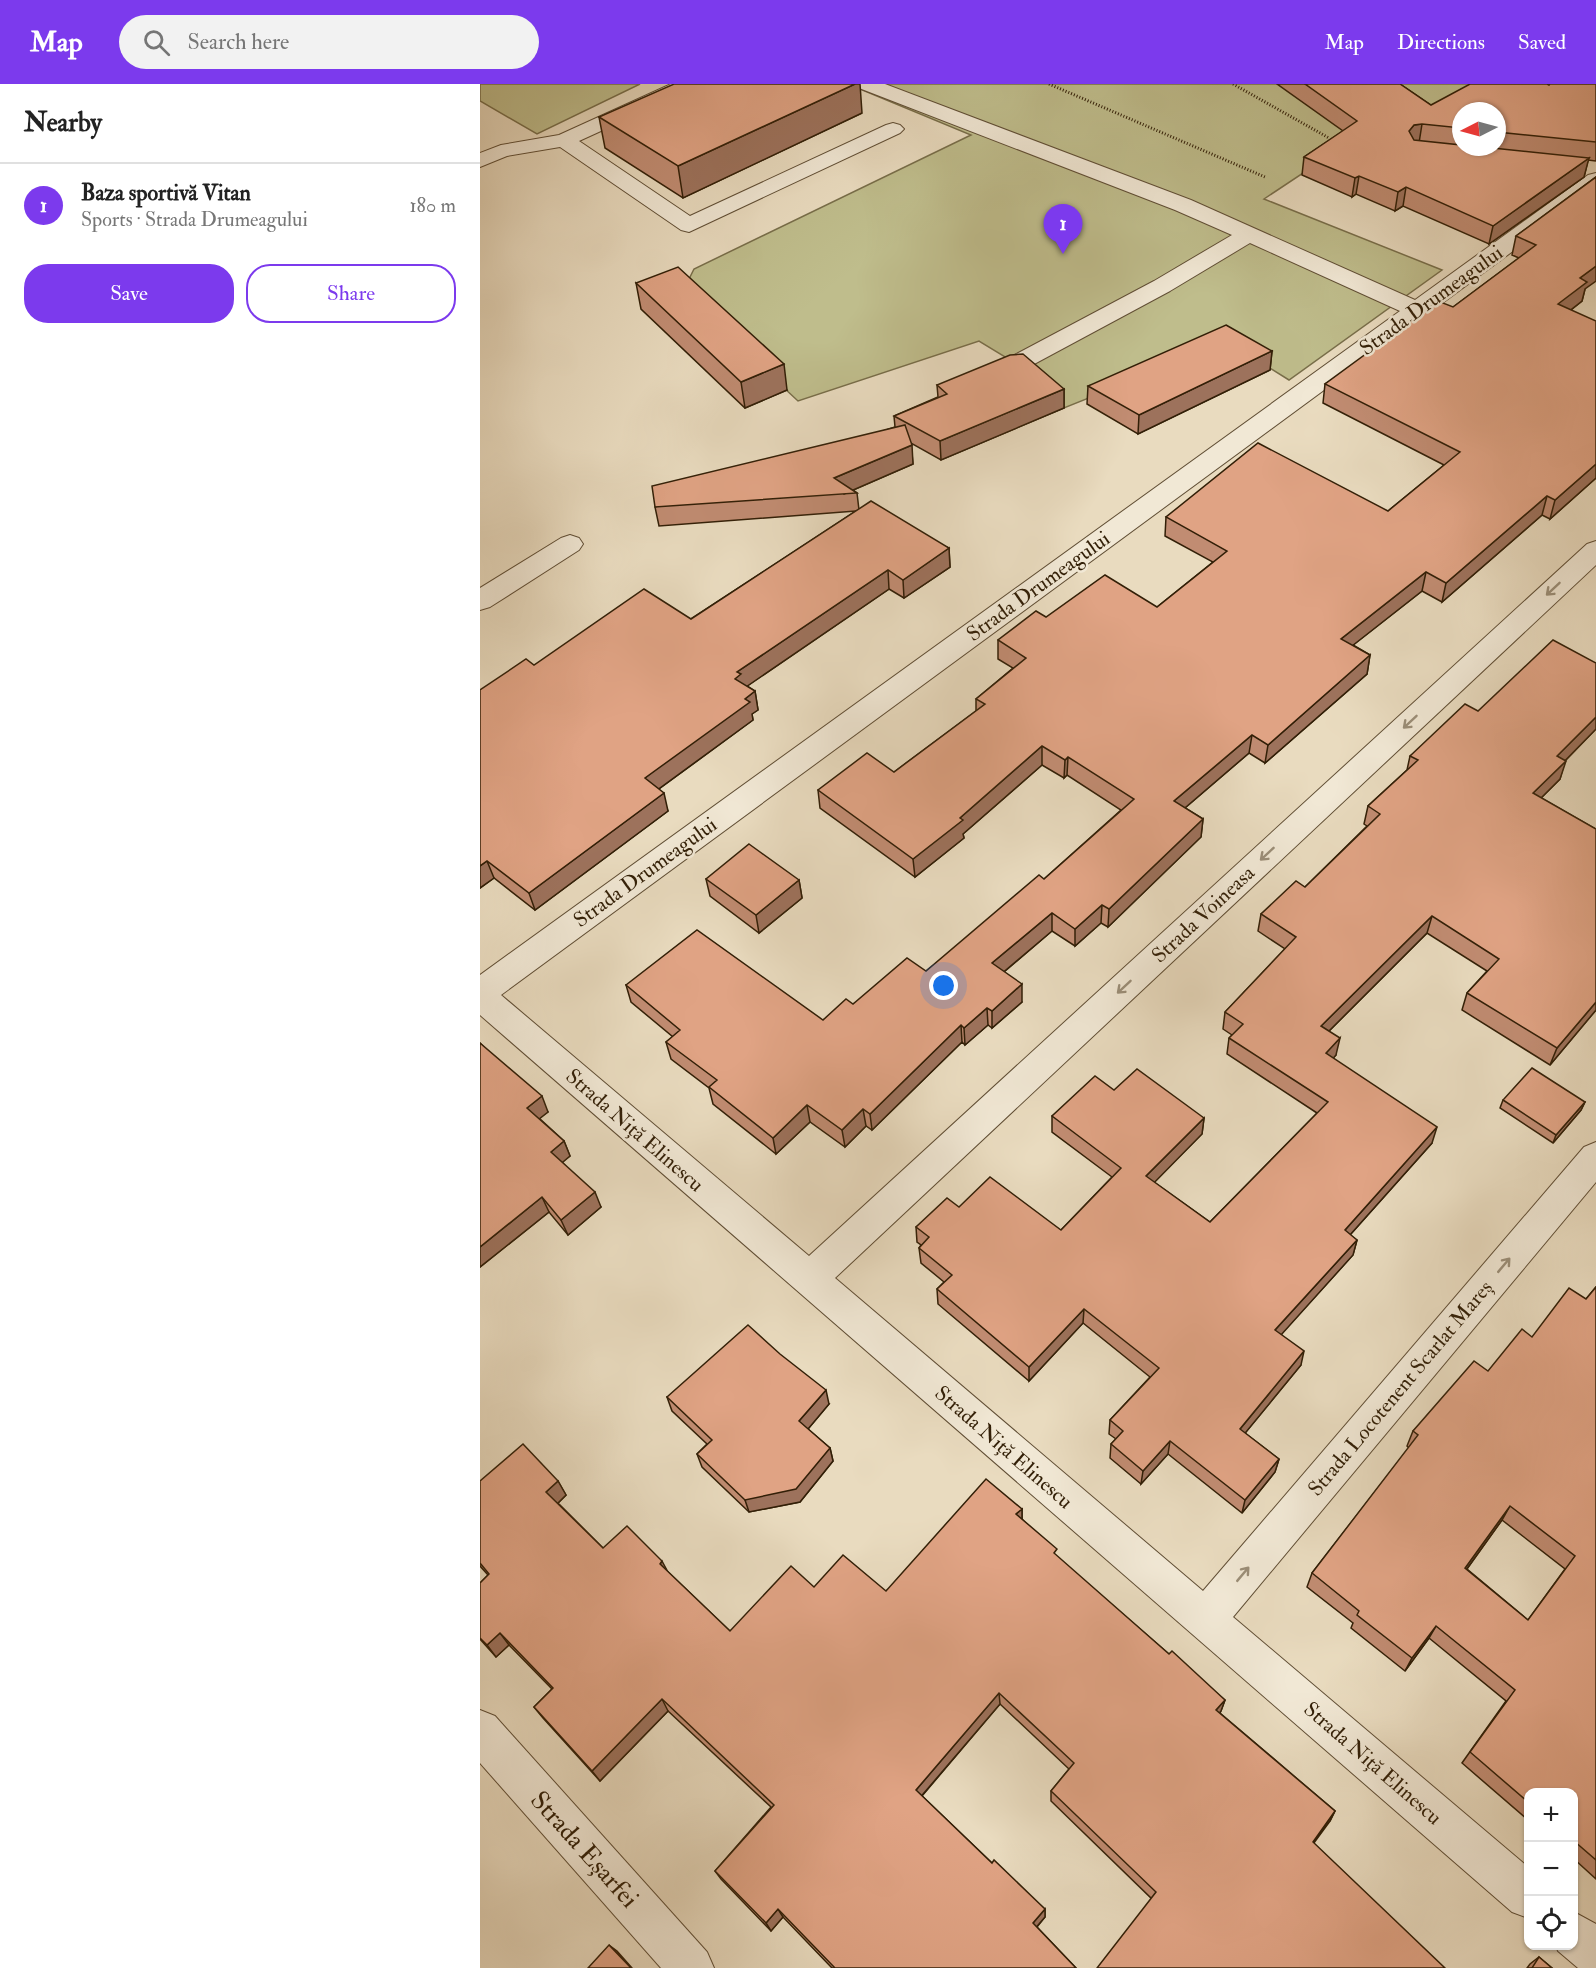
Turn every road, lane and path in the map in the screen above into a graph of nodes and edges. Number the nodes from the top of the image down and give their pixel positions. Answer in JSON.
{"nodes":[{"id":1,"x":688,"y":84,"type":"edge"},
{"id":2,"x":866,"y":84,"type":"edge"},
{"id":3,"x":1048,"y":84,"type":"edge"},
{"id":4,"x":1233,"y":84,"type":"edge"},
{"id":5,"x":893,"y":129,"type":"dead end"},
{"id":6,"x":1329,"y":138,"type":"edge"},
{"id":7,"x":480,"y":140,"type":"edge"},
{"id":8,"x":564,"y":140,"type":"junction"},
{"id":9,"x":501,"y":151,"type":"junction"},
{"id":10,"x":480,"y":160,"type":"edge"},
{"id":11,"x":1592,"y":172,"type":"edge"},
{"id":12,"x":1265,"y":177,"type":"dead end"},
{"id":13,"x":1250,"y":234,"type":"junction"},
{"id":14,"x":1418,"y":310,"type":"junction"},
{"id":15,"x":1014,"y":365,"type":"edge"},
{"id":16,"x":570,"y":544,"type":"dead end"},
{"id":17,"x":1596,"y":550,"type":"edge"},
{"id":18,"x":480,"y":601,"type":"edge"},
{"id":19,"x":480,"y":994,"type":"edge"},
{"id":20,"x":1596,"y":1157,"type":"edge"},
{"id":21,"x":809,"y":1279,"type":"junction"},
{"id":22,"x":1205,"y":1619,"type":"junction"},
{"id":23,"x":480,"y":1731,"type":"edge"},
{"id":24,"x":1524,"y":1893,"type":"edge"},
{"id":25,"x":1578,"y":1938,"type":"edge"},
{"id":26,"x":1596,"y":1954,"type":"edge"},
{"id":27,"x":691,"y":1968,"type":"edge"}],
"edges":[{"from":1,"to":8,"type":"street"},
{"from":2,"to":13,"type":"street"},
{"from":3,"to":12,"type":"path"},
{"from":4,"to":6,"type":"path"},
{"from":5,"to":8,"type":"street"},
{"from":7,"to":9,"type":"street"},
{"from":8,"to":9,"type":"street"},
{"from":9,"to":10,"type":"street"},
{"from":11,"to":14,"type":"street","name":"Strada Drumeagului"},
{"from":13,"to":14,"type":"street"},
{"from":13,"to":15,"type":"street"},
{"from":14,"to":19,"type":"street","name":"Strada Drumeagului"},
{"from":16,"to":18,"type":"street"},
{"from":17,"to":21,"type":"street","name":"Strada Voineasa","one_way":true},
{"from":19,"to":21,"type":"street","name":"Strada Niță Elinescu"},
{"from":22,"to":20,"type":"street","name":"Strada Locotenent Scarlat Mareș","one_way":true},
{"from":21,"to":22,"type":"street","name":"Strada Niță Elinescu"},
{"from":22,"to":24,"type":"street","name":"Strada Niță Elinescu"},
{"from":23,"to":27,"type":"street","name":"Strada Eșarfei"},
{"from":25,"to":26,"type":"street"}]}
